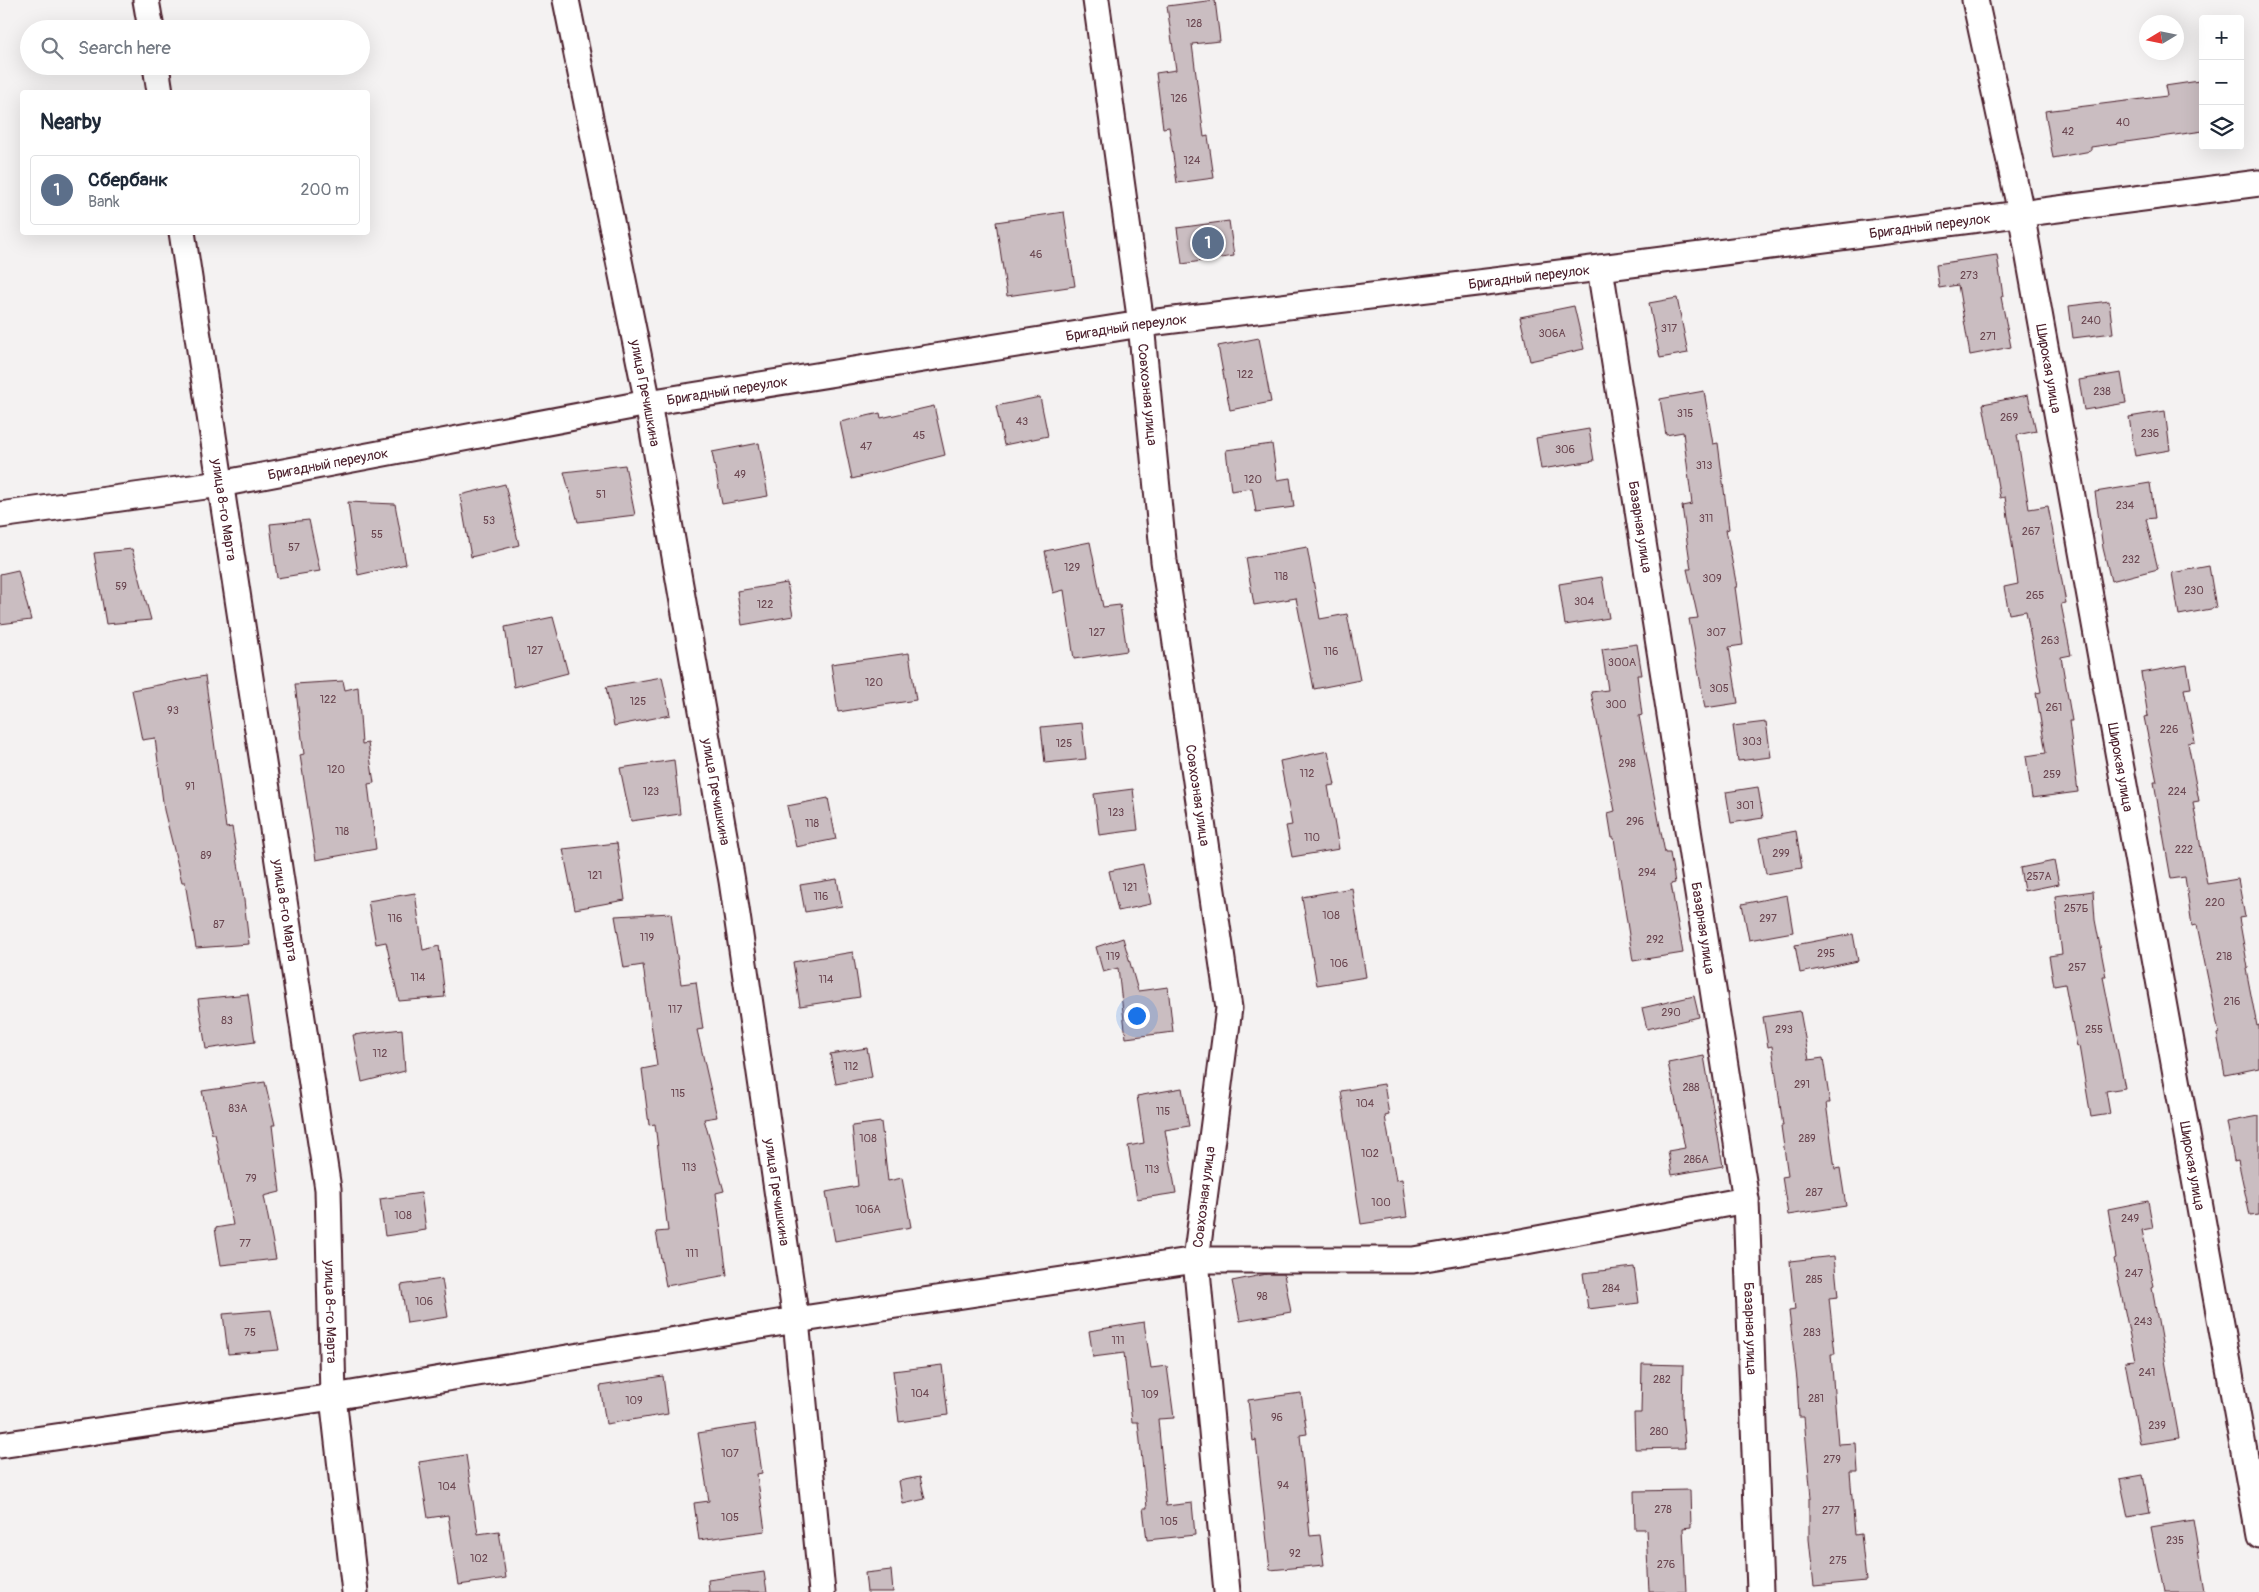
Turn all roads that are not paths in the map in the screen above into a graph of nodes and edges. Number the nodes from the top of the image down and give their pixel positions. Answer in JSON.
{"nodes":[{"id":1,"x":146,"y":0,"type":"edge"},
{"id":2,"x":566,"y":0,"type":"edge"},
{"id":3,"x":1096,"y":0,"type":"edge"},
{"id":4,"x":1974,"y":0,"type":"edge"},
{"id":5,"x":149,"y":20,"type":"edge"},
{"id":6,"x":157,"y":75,"type":"edge"},
{"id":7,"x":160,"y":90,"type":"edge"},
{"id":8,"x":2259,"y":182,"type":"edge"},
{"id":9,"x":2021,"y":213,"type":"junction"},
{"id":10,"x":182,"y":235,"type":"edge"},
{"id":11,"x":1600,"y":268,"type":"junction"},
{"id":12,"x":1141,"y":324,"type":"junction"},
{"id":13,"x":648,"y":402,"type":"junction"},
{"id":14,"x":220,"y":484,"type":"junction"},
{"id":15,"x":0,"y":516,"type":"edge"},
{"id":16,"x":1746,"y":1200,"type":"junction"},
{"id":17,"x":1196,"y":1260,"type":"junction"},
{"id":18,"x":796,"y":1320,"type":"junction"},
{"id":19,"x":333,"y":1397,"type":"junction"},
{"id":20,"x":0,"y":1445,"type":"edge"},
{"id":21,"x":2259,"y":1535,"type":"edge"},
{"id":22,"x":355,"y":1592,"type":"edge"},
{"id":23,"x":822,"y":1592,"type":"edge"},
{"id":24,"x":1227,"y":1592,"type":"edge"},
{"id":25,"x":1760,"y":1592,"type":"edge"}],
"edges":[{"from":1,"to":5,"type":"street"},
{"from":2,"to":13,"type":"street","name":"улица Гречишкина"},
{"from":3,"to":12,"type":"street","name":"Совхозная улица"},
{"from":4,"to":9,"type":"street","name":"Широкая улица"},
{"from":6,"to":7,"type":"street"},
{"from":8,"to":9,"type":"street","name":"Бригадный переулок"},
{"from":9,"to":11,"type":"street","name":"Бригадный переулок"},
{"from":9,"to":21,"type":"street","name":"Широкая улица"},
{"from":10,"to":14,"type":"street","name":"улица 8-го Марта"},
{"from":11,"to":12,"type":"street","name":"Бригадный переулок"},
{"from":11,"to":16,"type":"street","name":"Базарная улица"},
{"from":12,"to":13,"type":"street","name":"Бригадный переулок"},
{"from":12,"to":17,"type":"street","name":"Совхозная улица"},
{"from":13,"to":14,"type":"street","name":"Бригадный переулок"},
{"from":13,"to":18,"type":"street","name":"улица Гречишкина"},
{"from":14,"to":15,"type":"street","name":"Бригадный переулок"},
{"from":14,"to":19,"type":"street","name":"улица 8-го Марта"},
{"from":16,"to":17,"type":"street"},
{"from":16,"to":25,"type":"street","name":"Базарная улица"},
{"from":17,"to":18,"type":"street"},
{"from":17,"to":24,"type":"street","name":"Совхозная улица"},
{"from":18,"to":19,"type":"street"},
{"from":18,"to":23,"type":"street","name":"улица Гречишкина"},
{"from":19,"to":20,"type":"street"},
{"from":19,"to":22,"type":"street","name":"улица 8-го Марта"}]}
